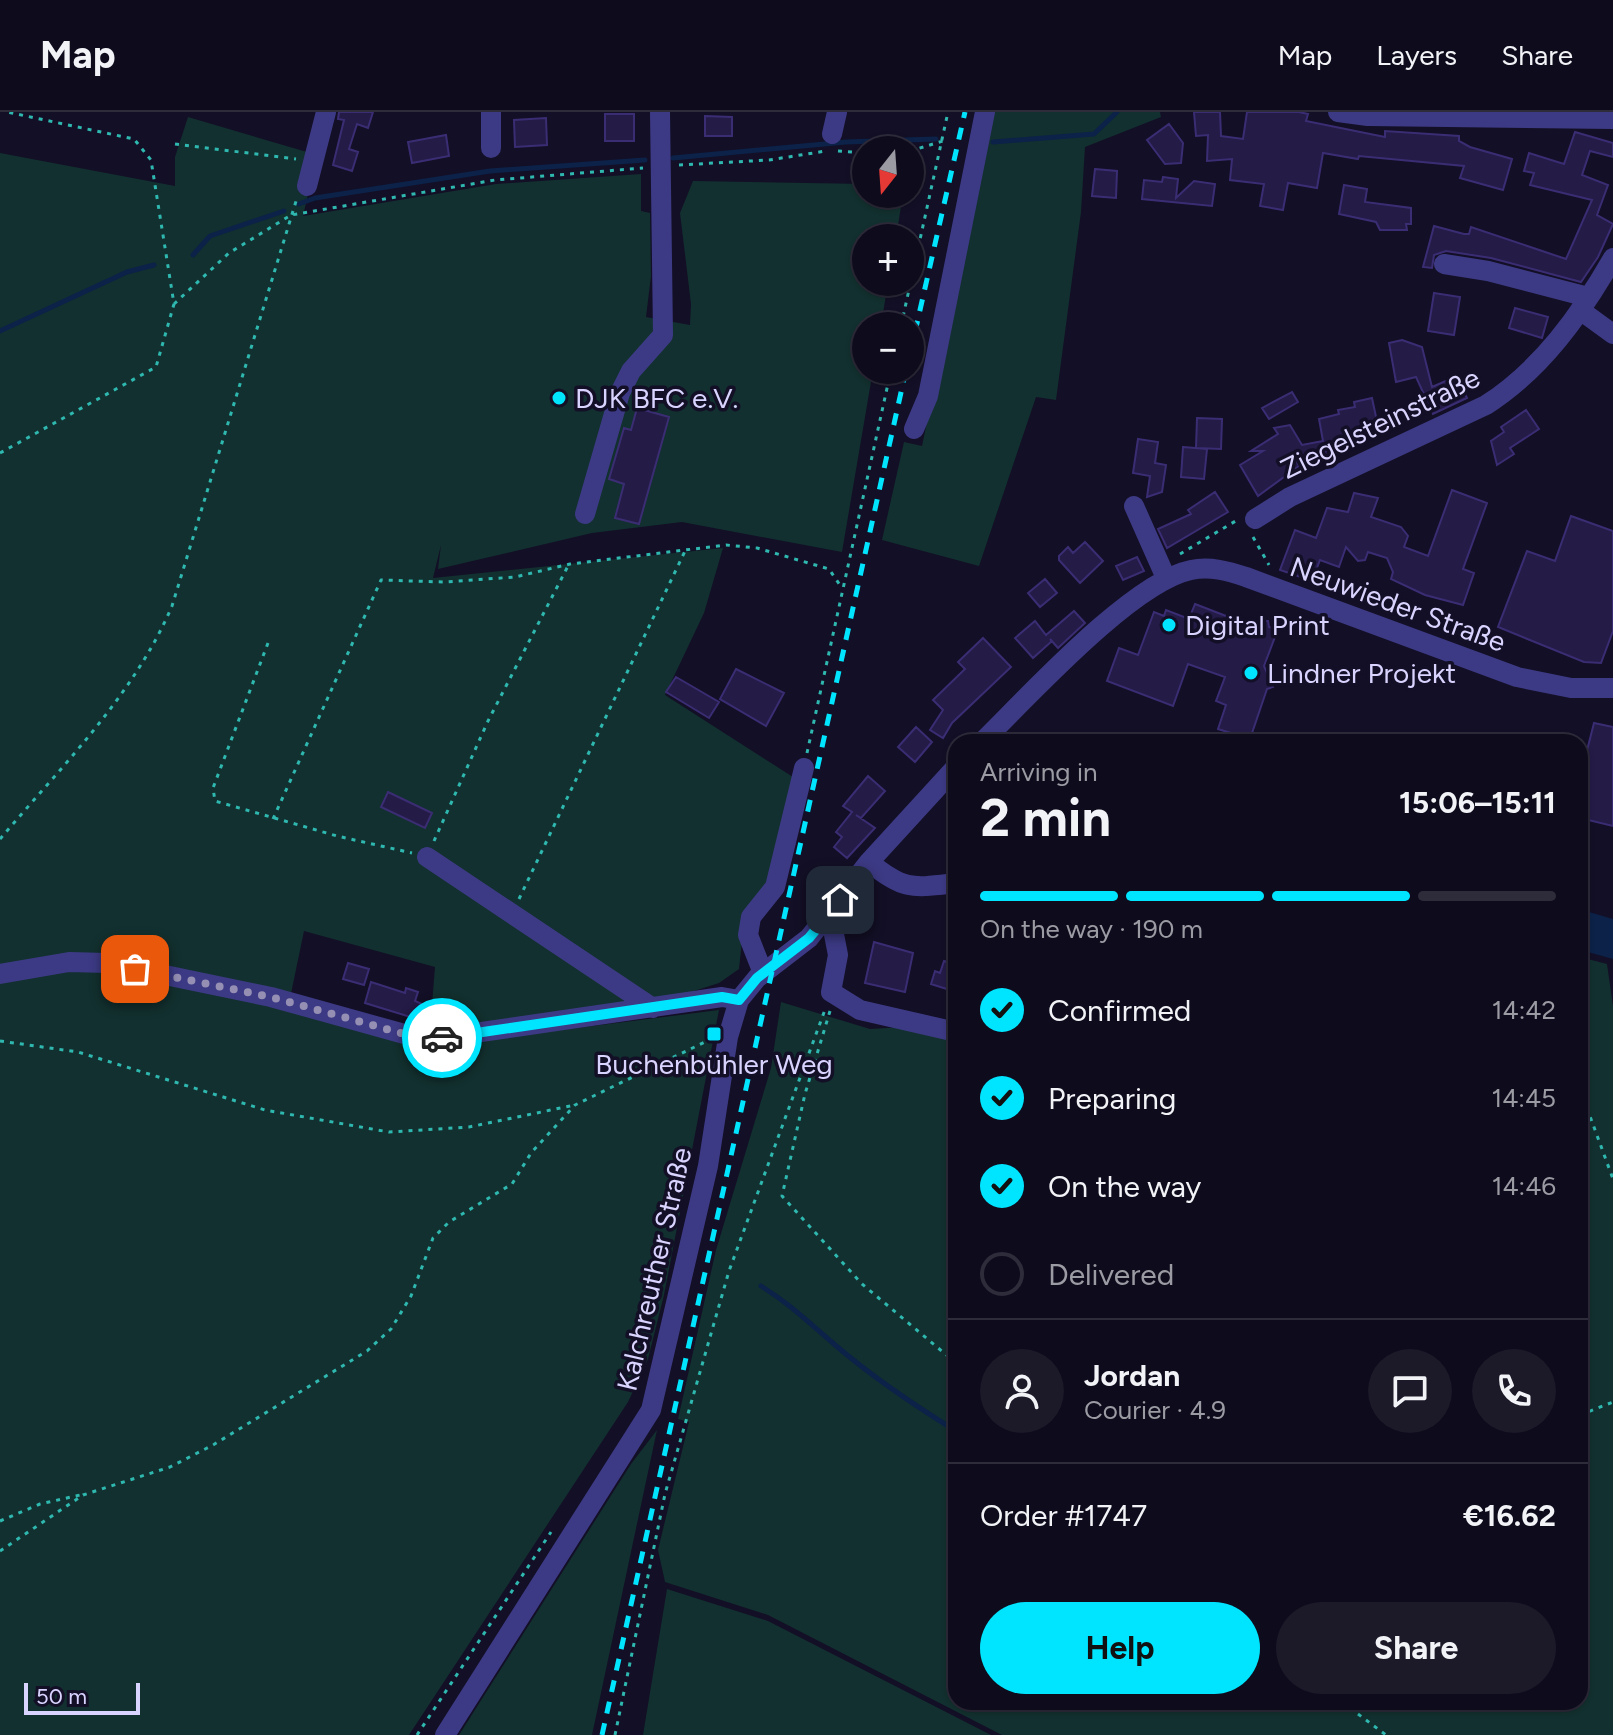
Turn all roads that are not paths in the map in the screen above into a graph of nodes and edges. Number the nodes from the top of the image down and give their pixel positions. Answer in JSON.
{"nodes":[{"id":1,"x":326,"y":112,"type":"edge"},
{"id":2,"x":491,"y":112,"type":"edge"},
{"id":3,"x":660,"y":112,"type":"edge"},
{"id":4,"x":837,"y":112,"type":"edge"},
{"id":5,"x":985,"y":112,"type":"edge"},
{"id":6,"x":1338,"y":112,"type":"edge"},
{"id":7,"x":1368,"y":114,"type":"edge"},
{"id":8,"x":1613,"y":119,"type":"edge"},
{"id":9,"x":832,"y":134,"type":"dead end"},
{"id":10,"x":491,"y":148,"type":"dead end"},
{"id":11,"x":307,"y":186,"type":"road end"},
{"id":12,"x":1613,"y":258,"type":"edge"},
{"id":13,"x":1444,"y":264,"type":"dead end"},
{"id":14,"x":1584,"y":304,"type":"junction"},
{"id":15,"x":1613,"y":334,"type":"edge"},
{"id":16,"x":914,"y":429,"type":"dead end"},
{"id":17,"x":1134,"y":506,"type":"dead end"},
{"id":18,"x":585,"y":514,"type":"dead end"},
{"id":19,"x":1248,"y":518,"type":"road end"},
{"id":20,"x":1166,"y":578,"type":"junction"},
{"id":21,"x":1613,"y":688,"type":"edge"},
{"id":22,"x":990,"y":734,"type":"edge"},
{"id":23,"x":804,"y":768,"type":"road end"},
{"id":24,"x":948,"y":776,"type":"edge"},
{"id":25,"x":427,"y":857,"type":"road end"},
{"id":26,"x":869,"y":862,"type":"junction"},
{"id":27,"x":948,"y":884,"type":"edge"},
{"id":28,"x":830,"y":914,"type":"junction"},
{"id":29,"x":763,"y":973,"type":"junction"},
{"id":30,"x":0,"y":974,"type":"edge"},
{"id":31,"x":739,"y":1000,"type":"junction"},
{"id":32,"x":653,"y":1008,"type":"junction"},
{"id":33,"x":948,"y":1030,"type":"edge"},
{"id":34,"x":445,"y":1735,"type":"edge"}],
"edges":[{"from":1,"to":11,"type":"street"},
{"from":2,"to":10,"type":"street"},
{"from":3,"to":18,"type":"street"},
{"from":4,"to":9,"type":"street"},
{"from":5,"to":16,"type":"street"},
{"from":6,"to":7,"type":"street"},
{"from":7,"to":8,"type":"street"},
{"from":12,"to":14,"type":"street","name":"Ziegelsteinstraße"},
{"from":13,"to":14,"type":"street"},
{"from":14,"to":15,"type":"street"},
{"from":14,"to":19,"type":"street","name":"Ziegelsteinstraße"},
{"from":17,"to":20,"type":"street"},
{"from":20,"to":21,"type":"street","name":"Neuwieder Straße"},
{"from":20,"to":22,"type":"street"},
{"from":23,"to":29,"type":"street"},
{"from":24,"to":26,"type":"street"},
{"from":25,"to":32,"type":"street"},
{"from":26,"to":27,"type":"street"},
{"from":26,"to":28,"type":"street"},
{"from":28,"to":29,"type":"street"},
{"from":28,"to":33,"type":"street"},
{"from":29,"to":31,"type":"street"},
{"from":30,"to":32,"type":"street"},
{"from":31,"to":32,"type":"street"},
{"from":31,"to":34,"type":"street","name":"Kalchreuther Straße"}]}
